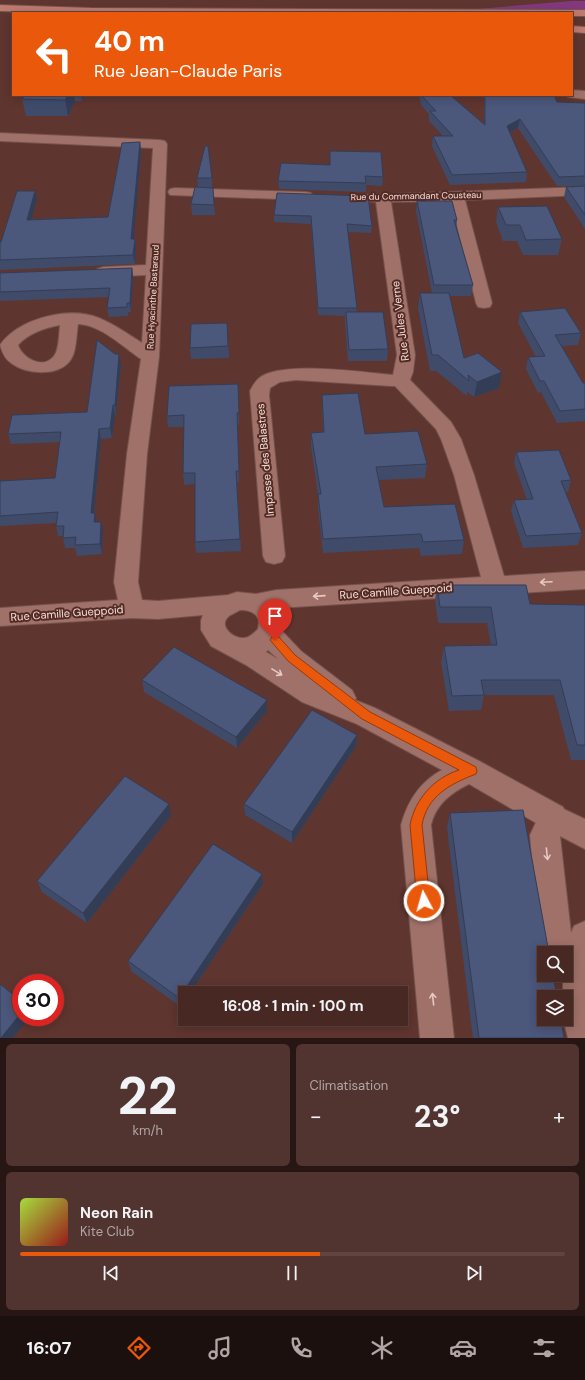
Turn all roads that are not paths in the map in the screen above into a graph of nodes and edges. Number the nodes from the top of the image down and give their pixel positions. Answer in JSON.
{"nodes":[{"id":1,"x":534,"y":2,"type":"dead end"},
{"id":2,"x":0,"y":8,"type":"edge"},
{"id":3,"x":379,"y":12,"type":"joint"},
{"id":4,"x":573,"y":13,"type":"edge"},
{"id":5,"x":585,"y":13,"type":"edge"},
{"id":6,"x":0,"y":16,"type":"edge"},
{"id":7,"x":12,"y":16,"type":"edge"},
{"id":8,"x":573,"y":21,"type":"edge"},
{"id":9,"x":585,"y":21,"type":"edge"},
{"id":10,"x":573,"y":30,"type":"edge"},
{"id":11,"x":585,"y":30,"type":"edge"},
{"id":12,"x":573,"y":94,"type":"edge"},
{"id":13,"x":585,"y":95,"type":"edge"},
{"id":14,"x":0,"y":137,"type":"edge"},
{"id":15,"x":585,"y":191,"type":"edge"},
{"id":16,"x":175,"y":192,"type":"dead end"},
{"id":17,"x":321,"y":196,"type":"edge"},
{"id":18,"x":457,"y":196,"type":"junction"},
{"id":19,"x":352,"y":197,"type":"edge"},
{"id":20,"x":383,"y":198,"type":"junction"},
{"id":21,"x":154,"y":270,"type":"junction"},
{"id":22,"x":85,"y":273,"type":"edge"},
{"id":23,"x":484,"y":303,"type":"dead end"},
{"id":24,"x":70,"y":319,"type":"dead end"},
{"id":25,"x":150,"y":357,"type":"junction"},
{"id":26,"x":400,"y":381,"type":"junction"},
{"id":27,"x":274,"y":556,"type":"dead end"},
{"id":28,"x":585,"y":580,"type":"edge"},
{"id":29,"x":496,"y":584,"type":"junction"},
{"id":30,"x":256,"y":603,"type":"junction"},
{"id":31,"x":228,"y":604,"type":"junction"},
{"id":32,"x":132,"y":609,"type":"junction"},
{"id":33,"x":158,"y":610,"type":"junction"},
{"id":34,"x":0,"y":617,"type":"edge"},
{"id":35,"x":269,"y":634,"type":"junction"},
{"id":36,"x":222,"y":638,"type":"junction"},
{"id":37,"x":366,"y":716,"type":"junction"},
{"id":38,"x":472,"y":771,"type":"junction"},
{"id":39,"x":553,"y":817,"type":"junction"},
{"id":40,"x":585,"y":835,"type":"edge"},
{"id":41,"x":585,"y":937,"type":"edge"},
{"id":42,"x":559,"y":946,"type":"edge"},
{"id":43,"x":570,"y":982,"type":"edge"},
{"id":44,"x":582,"y":1026,"type":"edge"},
{"id":45,"x":437,"y":1038,"type":"edge"}],
"edges":[{"from":1,"to":3,"type":"highway"},
{"from":2,"to":3,"type":"highway"},
{"from":4,"to":5,"type":"highway"},
{"from":6,"to":7,"type":"highway"},
{"from":8,"to":9,"type":"highway"},
{"from":10,"to":11,"type":"highway"},
{"from":12,"to":13,"type":"street"},
{"from":14,"to":21,"type":"street","name":"Rue Hyacinthe Bastaraud"},
{"from":15,"to":18,"type":"street","name":"Rue du Commandant Cousteau"},
{"from":16,"to":17,"type":"street"},
{"from":18,"to":20,"type":"street","name":"Rue du Commandant Cousteau"},
{"from":18,"to":23,"type":"street"},
{"from":19,"to":20,"type":"street","name":"Rue du Commandant Cousteau"},
{"from":20,"to":26,"type":"street","name":"Rue Jules Verne"},
{"from":21,"to":22,"type":"street"},
{"from":21,"to":25,"type":"street","name":"Rue Hyacinthe Bastaraud"},
{"from":24,"to":25,"type":"street"},
{"from":25,"to":32,"type":"street","name":"Rue Hyacinthe Bastaraud"},
{"from":26,"to":27,"type":"street","name":"Impasse des Balastres"},
{"from":26,"to":29,"type":"street"},
{"from":28,"to":29,"type":"street","name":"Rue Camille Gueppoid","one_way":true},
{"from":29,"to":30,"type":"street","name":"Rue Camille Gueppoid","one_way":true},
{"from":30,"to":31,"type":"street"},
{"from":30,"to":35,"type":"street"},
{"from":31,"to":33,"type":"street"},
{"from":31,"to":36,"type":"street"},
{"from":32,"to":33,"type":"street","name":"Rue Camille Gueppoid"},
{"from":32,"to":34,"type":"street","name":"Rue Camille Gueppoid"},
{"from":33,"to":36,"type":"street"},
{"from":35,"to":36,"type":"street"},
{"from":35,"to":37,"type":"street"},
{"from":36,"to":37,"type":"street","one_way":true},
{"from":37,"to":38,"type":"street"},
{"from":38,"to":39,"type":"street"},
{"from":45,"to":38,"type":"street","one_way":true},
{"from":39,"to":40,"type":"street"},
{"from":39,"to":42,"type":"street","one_way":true},
{"from":41,"to":44,"type":"street"},
{"from":43,"to":44,"type":"street"}]}
